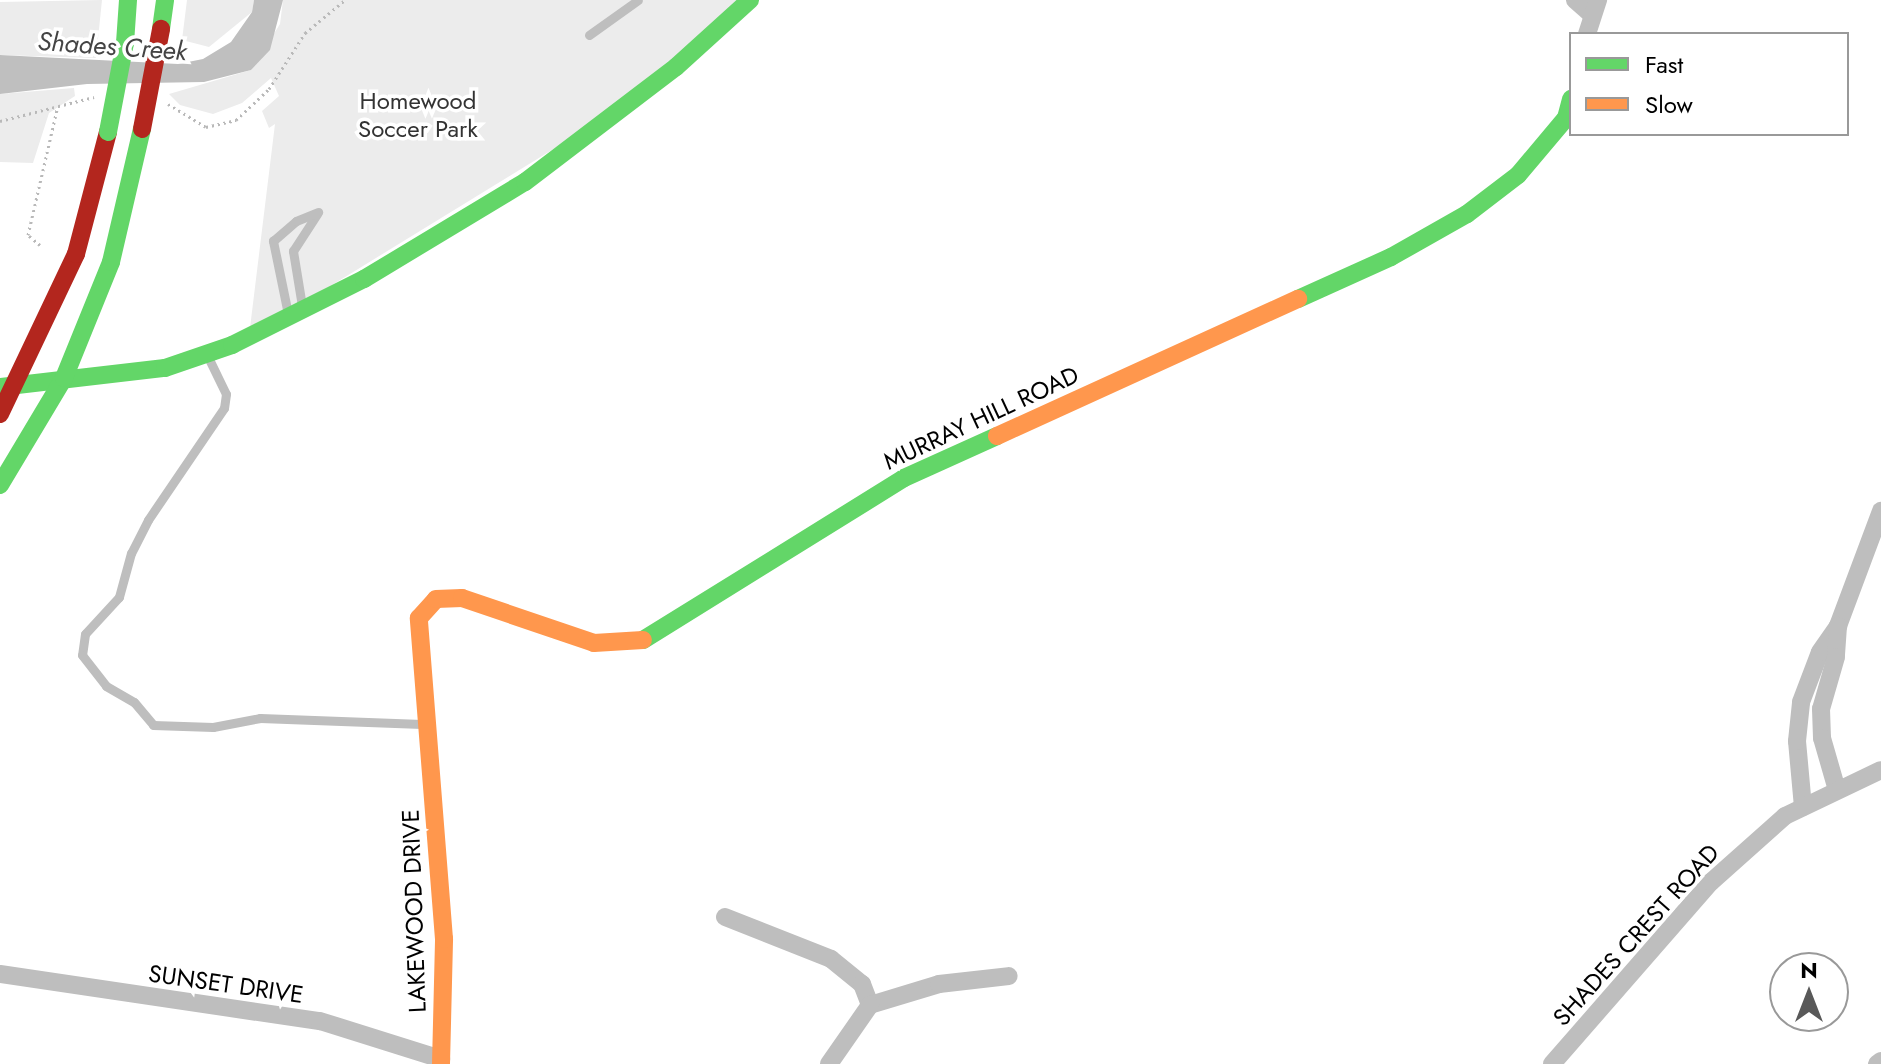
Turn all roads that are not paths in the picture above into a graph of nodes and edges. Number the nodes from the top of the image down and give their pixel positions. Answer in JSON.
{"nodes":[{"id":1,"x":128,"y":0,"type":"edge"},
{"id":2,"x":165,"y":0,"type":"edge"},
{"id":3,"x":638,"y":0,"type":"edge"},
{"id":4,"x":750,"y":0,"type":"edge"},
{"id":5,"x":1575,"y":0,"type":"edge"},
{"id":6,"x":1595,"y":7,"type":"edge"},
{"id":7,"x":1588,"y":32,"type":"edge"},
{"id":8,"x":589,"y":35,"type":"dead end"},
{"id":9,"x":1569,"y":107,"type":"edge"},
{"id":10,"x":295,"y":313,"type":"junction"},
{"id":11,"x":206,"y":354,"type":"junction"},
{"id":12,"x":64,"y":378,"type":"junction"},
{"id":13,"x":8,"y":386,"type":"edge"},
{"id":14,"x":0,"y":414,"type":"edge"},
{"id":15,"x":0,"y":485,"type":"edge"},
{"id":16,"x":1881,"y":511,"type":"edge"},
{"id":17,"x":1838,"y":626,"type":"junction"},
{"id":18,"x":427,"y":724,"type":"junction"},
{"id":19,"x":430,"y":756,"type":"joint"},
{"id":20,"x":1881,"y":770,"type":"edge"},
{"id":21,"x":1837,"y":790,"type":"junction"},
{"id":22,"x":1803,"y":807,"type":"junction"},
{"id":23,"x":725,"y":917,"type":"dead end"},
{"id":24,"x":0,"y":974,"type":"edge"},
{"id":25,"x":1009,"y":976,"type":"dead end"},
{"id":26,"x":870,"y":1005,"type":"junction"},
{"id":27,"x":441,"y":1062,"type":"edge"},
{"id":28,"x":829,"y":1064,"type":"edge"},
{"id":29,"x":1552,"y":1064,"type":"edge"}],
"edges":[{"from":1,"to":13,"type":"street","bridge":true},
{"from":2,"to":12,"type":"street","bridge":true},
{"from":3,"to":8,"type":"lane"},
{"from":4,"to":10,"type":"street"},
{"from":5,"to":6,"type":"street"},
{"from":6,"to":7,"type":"street"},
{"from":9,"to":18,"type":"street","name":"MURRAY HILL ROAD"},
{"from":10,"to":10,"type":"lane"},
{"from":10,"to":11,"type":"street"},
{"from":11,"to":12,"type":"street"},
{"from":11,"to":18,"type":"lane"},
{"from":12,"to":13,"type":"street"},
{"from":12,"to":15,"type":"street"},
{"from":13,"to":14,"type":"street"},
{"from":16,"to":17,"type":"street"},
{"from":17,"to":21,"type":"street"},
{"from":17,"to":22,"type":"street"},
{"from":18,"to":19,"type":"street","name":"MURRAY HILL ROAD"},
{"from":19,"to":27,"type":"street","name":"LAKEWOOD DRIVE"},
{"from":20,"to":21,"type":"street","name":"SHADES CREST ROAD"},
{"from":21,"to":22,"type":"street","name":"SHADES CREST ROAD"},
{"from":22,"to":29,"type":"street","name":"SHADES CREST ROAD"},
{"from":23,"to":26,"type":"street"},
{"from":24,"to":27,"type":"street","name":"SUNSET DRIVE"},
{"from":25,"to":26,"type":"street"},
{"from":26,"to":28,"type":"street"}]}
